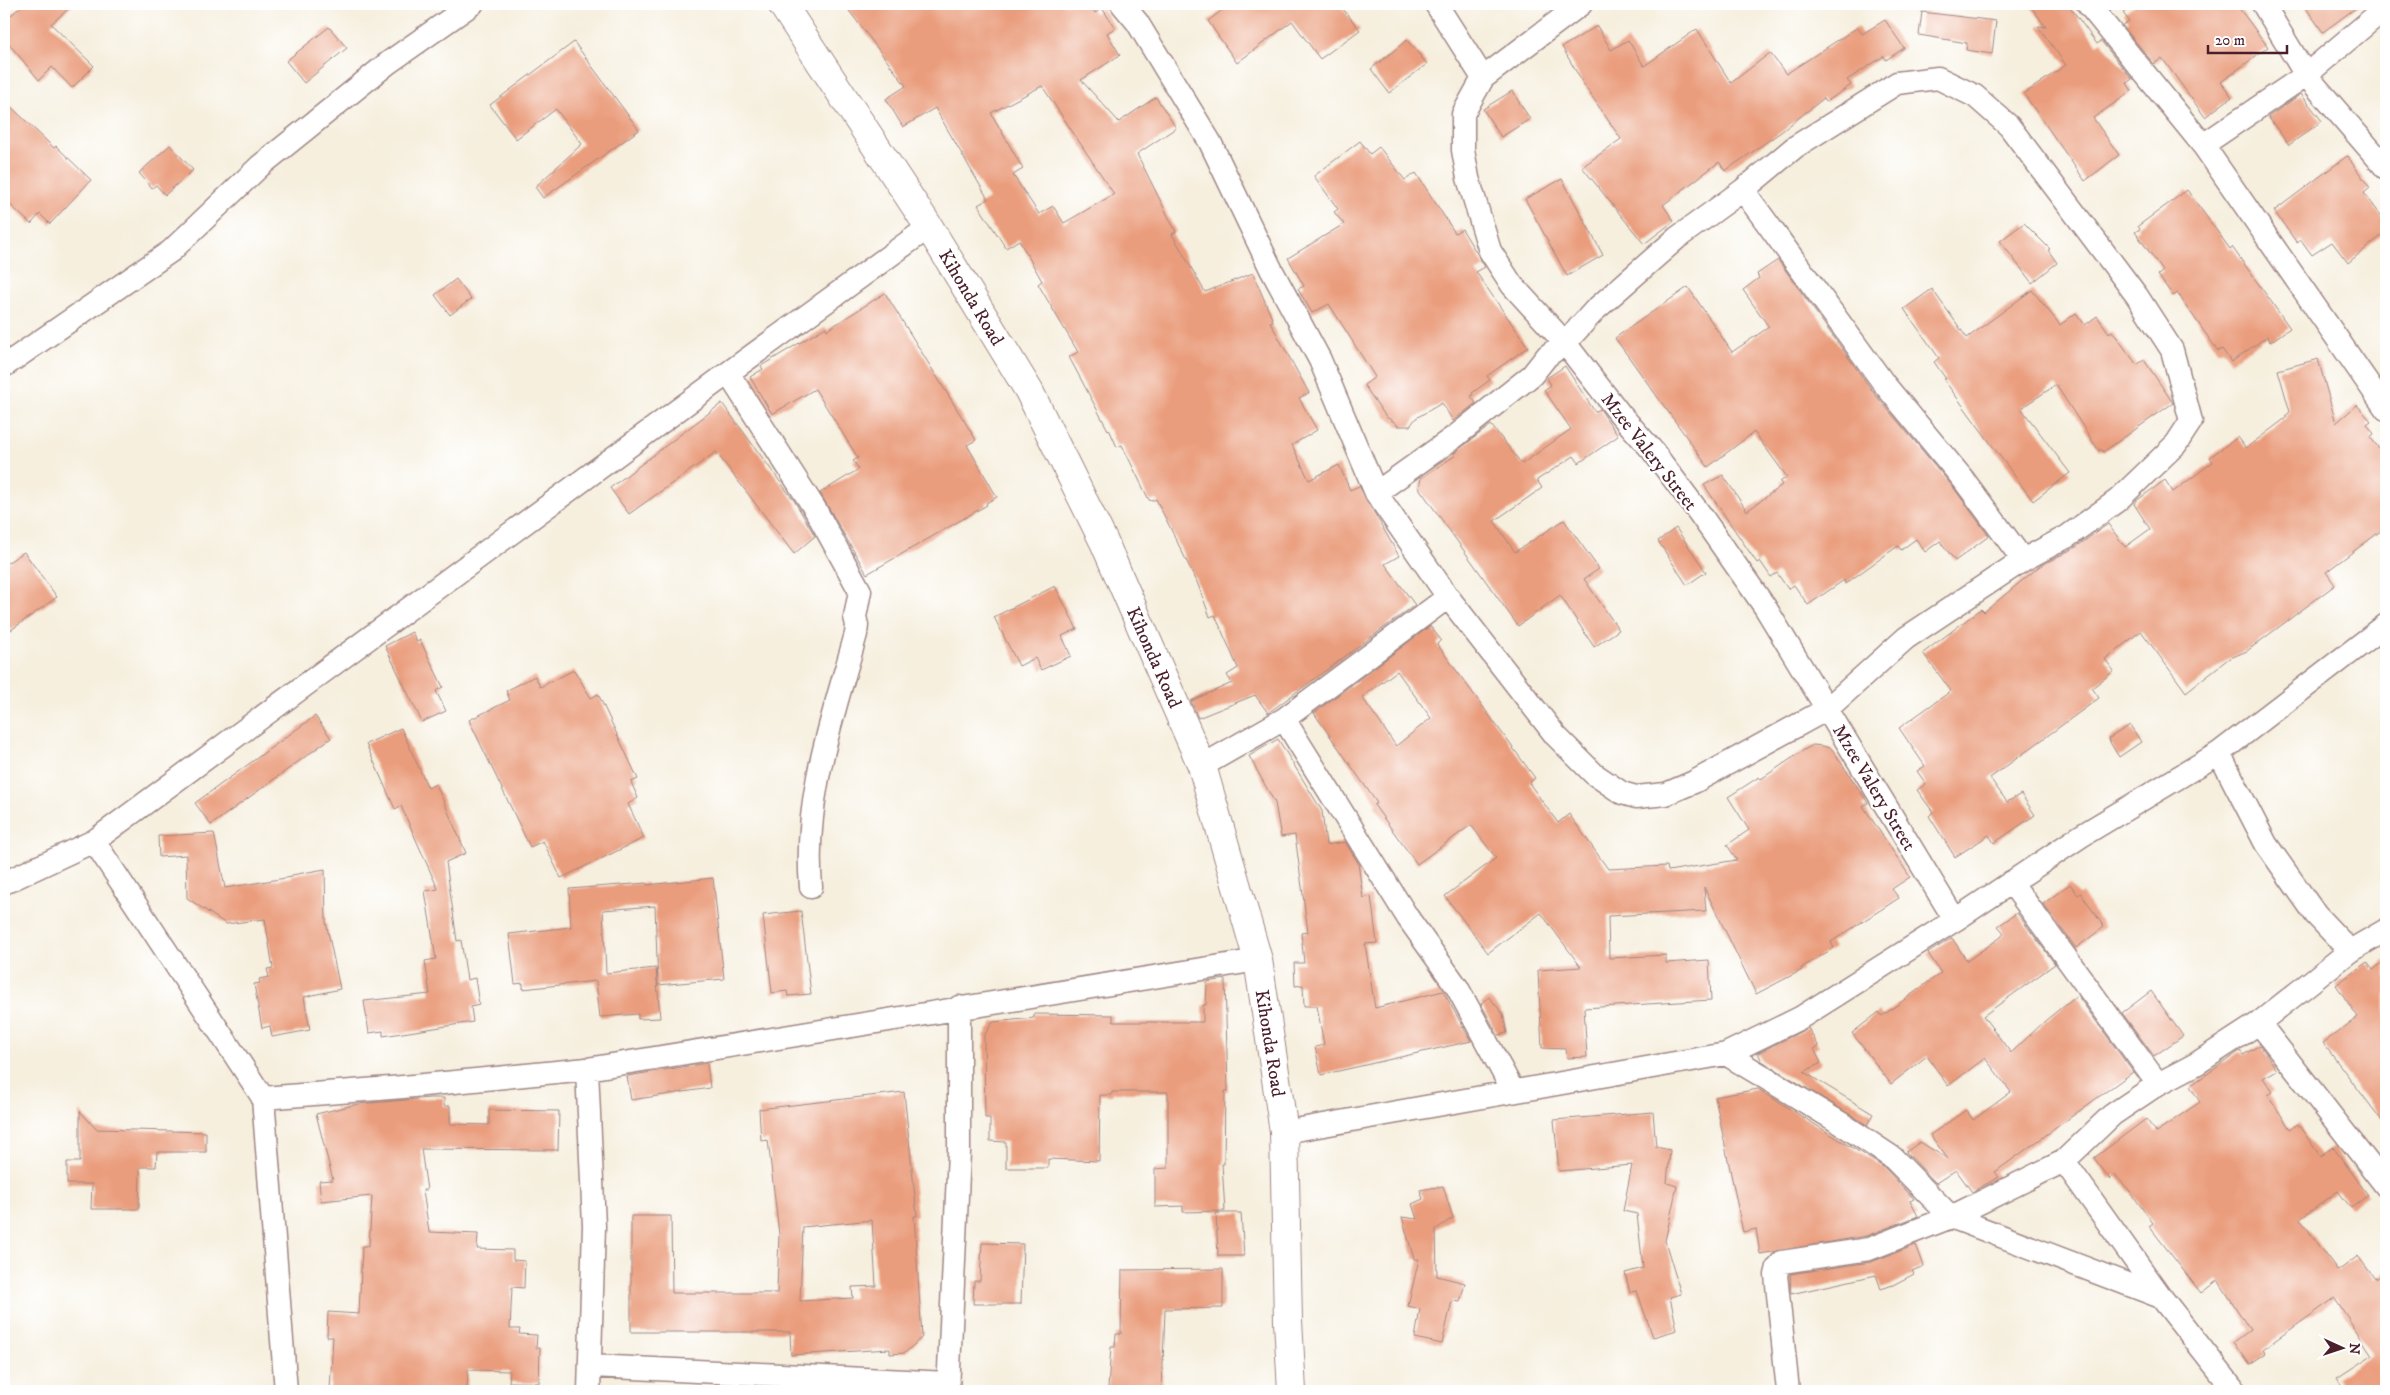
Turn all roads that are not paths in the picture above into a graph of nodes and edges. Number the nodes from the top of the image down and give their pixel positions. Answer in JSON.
{"nodes":[{"id":1,"x":472,"y":4,"type":"edge"},
{"id":2,"x":1122,"y":4,"type":"edge"},
{"id":3,"x":1436,"y":4,"type":"edge"},
{"id":4,"x":1581,"y":4,"type":"edge"},
{"id":5,"x":2088,"y":4,"type":"edge"},
{"id":6,"x":2263,"y":4,"type":"edge"},
{"id":7,"x":789,"y":6,"type":"edge"},
{"id":8,"x":2386,"y":10,"type":"edge"},
{"id":9,"x":2306,"y":75,"type":"junction"},
{"id":10,"x":1483,"y":78,"type":"junction"},
{"id":11,"x":2204,"y":145,"type":"junction"},
{"id":12,"x":2386,"y":168,"type":"edge"},
{"id":13,"x":1743,"y":190,"type":"junction"},
{"id":14,"x":930,"y":227,"type":"junction"},
{"id":15,"x":1565,"y":343,"type":"junction"},
{"id":16,"x":4,"y":366,"type":"edge"},
{"id":17,"x":728,"y":373,"type":"junction"},
{"id":18,"x":2386,"y":409,"type":"edge"},
{"id":19,"x":1376,"y":493,"type":"junction"},
{"id":20,"x":2023,"y":560,"type":"junction"},
{"id":21,"x":1448,"y":596,"type":"junction"},
{"id":22,"x":2386,"y":626,"type":"edge"},
{"id":23,"x":1827,"y":708,"type":"junction"},
{"id":24,"x":1284,"y":719,"type":"junction"},
{"id":25,"x":2219,"y":753,"type":"junction"},
{"id":26,"x":1202,"y":766,"type":"junction"},
{"id":27,"x":94,"y":841,"type":"junction"},
{"id":28,"x":2011,"y":882,"type":"junction"},
{"id":29,"x":4,"y":883,"type":"edge"},
{"id":30,"x":812,"y":887,"type":"dead end"},
{"id":31,"x":1955,"y":920,"type":"junction"},
{"id":32,"x":2386,"y":930,"type":"edge"},
{"id":33,"x":2350,"y":951,"type":"junction"},
{"id":34,"x":1258,"y":960,"type":"junction"},
{"id":35,"x":959,"y":1008,"type":"junction"},
{"id":36,"x":2259,"y":1023,"type":"junction"},
{"id":37,"x":1726,"y":1054,"type":"junction"},
{"id":38,"x":588,"y":1069,"type":"junction"},
{"id":39,"x":2158,"y":1084,"type":"junction"},
{"id":40,"x":1513,"y":1091,"type":"junction"},
{"id":41,"x":263,"y":1098,"type":"junction"},
{"id":42,"x":1284,"y":1132,"type":"junction"},
{"id":43,"x":2064,"y":1160,"type":"junction"},
{"id":44,"x":2386,"y":1186,"type":"edge"},
{"id":45,"x":1951,"y":1217,"type":"junction"},
{"id":46,"x":2161,"y":1297,"type":"junction"},
{"id":47,"x":591,"y":1366,"type":"junction"},
{"id":48,"x":948,"y":1387,"type":"edge"},
{"id":49,"x":286,"y":1391,"type":"edge"},
{"id":50,"x":589,"y":1391,"type":"edge"},
{"id":51,"x":1292,"y":1391,"type":"edge"},
{"id":52,"x":1788,"y":1391,"type":"edge"},
{"id":53,"x":2235,"y":1391,"type":"edge"}],
"edges":[{"from":1,"to":16,"type":"street"},
{"from":2,"to":19,"type":"street"},
{"from":3,"to":10,"type":"street"},
{"from":4,"to":10,"type":"street","name":"Mzee Valery Street"},
{"from":5,"to":11,"type":"street"},
{"from":6,"to":9,"type":"street"},
{"from":7,"to":14,"type":"street","name":"Kihonda Road"},
{"from":8,"to":9,"type":"street"},
{"from":9,"to":11,"type":"street"},
{"from":9,"to":12,"type":"street"},
{"from":10,"to":15,"type":"street","name":"Mzee Valery Street"},
{"from":11,"to":18,"type":"street"},
{"from":13,"to":15,"type":"street"},
{"from":13,"to":20,"type":"street"},
{"from":13,"to":20,"type":"street"},
{"from":14,"to":17,"type":"street"},
{"from":14,"to":26,"type":"street","name":"Kihonda Road"},
{"from":15,"to":19,"type":"street"},
{"from":15,"to":23,"type":"street","name":"Mzee Valery Street"},
{"from":17,"to":27,"type":"street"},
{"from":17,"to":30,"type":"street"},
{"from":19,"to":21,"type":"street"},
{"from":20,"to":23,"type":"street"},
{"from":21,"to":23,"type":"street"},
{"from":21,"to":24,"type":"street"},
{"from":22,"to":25,"type":"street"},
{"from":23,"to":31,"type":"street","name":"Mzee Valery Street"},
{"from":24,"to":26,"type":"street"},
{"from":24,"to":40,"type":"street"},
{"from":25,"to":28,"type":"street"},
{"from":25,"to":33,"type":"street"},
{"from":26,"to":34,"type":"street","name":"Kihonda Road"},
{"from":27,"to":29,"type":"street"},
{"from":27,"to":41,"type":"street"},
{"from":28,"to":31,"type":"street"},
{"from":28,"to":39,"type":"street"},
{"from":31,"to":37,"type":"street"},
{"from":32,"to":33,"type":"street"},
{"from":33,"to":36,"type":"street"},
{"from":34,"to":35,"type":"street"},
{"from":34,"to":42,"type":"street","name":"Kihonda Road"},
{"from":35,"to":38,"type":"street"},
{"from":35,"to":48,"type":"street"},
{"from":36,"to":39,"type":"street"},
{"from":36,"to":44,"type":"street"},
{"from":37,"to":40,"type":"street"},
{"from":37,"to":45,"type":"street"},
{"from":38,"to":41,"type":"street"},
{"from":38,"to":47,"type":"street"},
{"from":39,"to":43,"type":"street"},
{"from":40,"to":42,"type":"street"},
{"from":41,"to":49,"type":"street"},
{"from":42,"to":51,"type":"street","name":"Kihonda Road"},
{"from":43,"to":45,"type":"street"},
{"from":43,"to":46,"type":"street"},
{"from":45,"to":46,"type":"street"},
{"from":45,"to":52,"type":"street"},
{"from":46,"to":53,"type":"street"},
{"from":47,"to":48,"type":"street"},
{"from":47,"to":50,"type":"street"}]}
